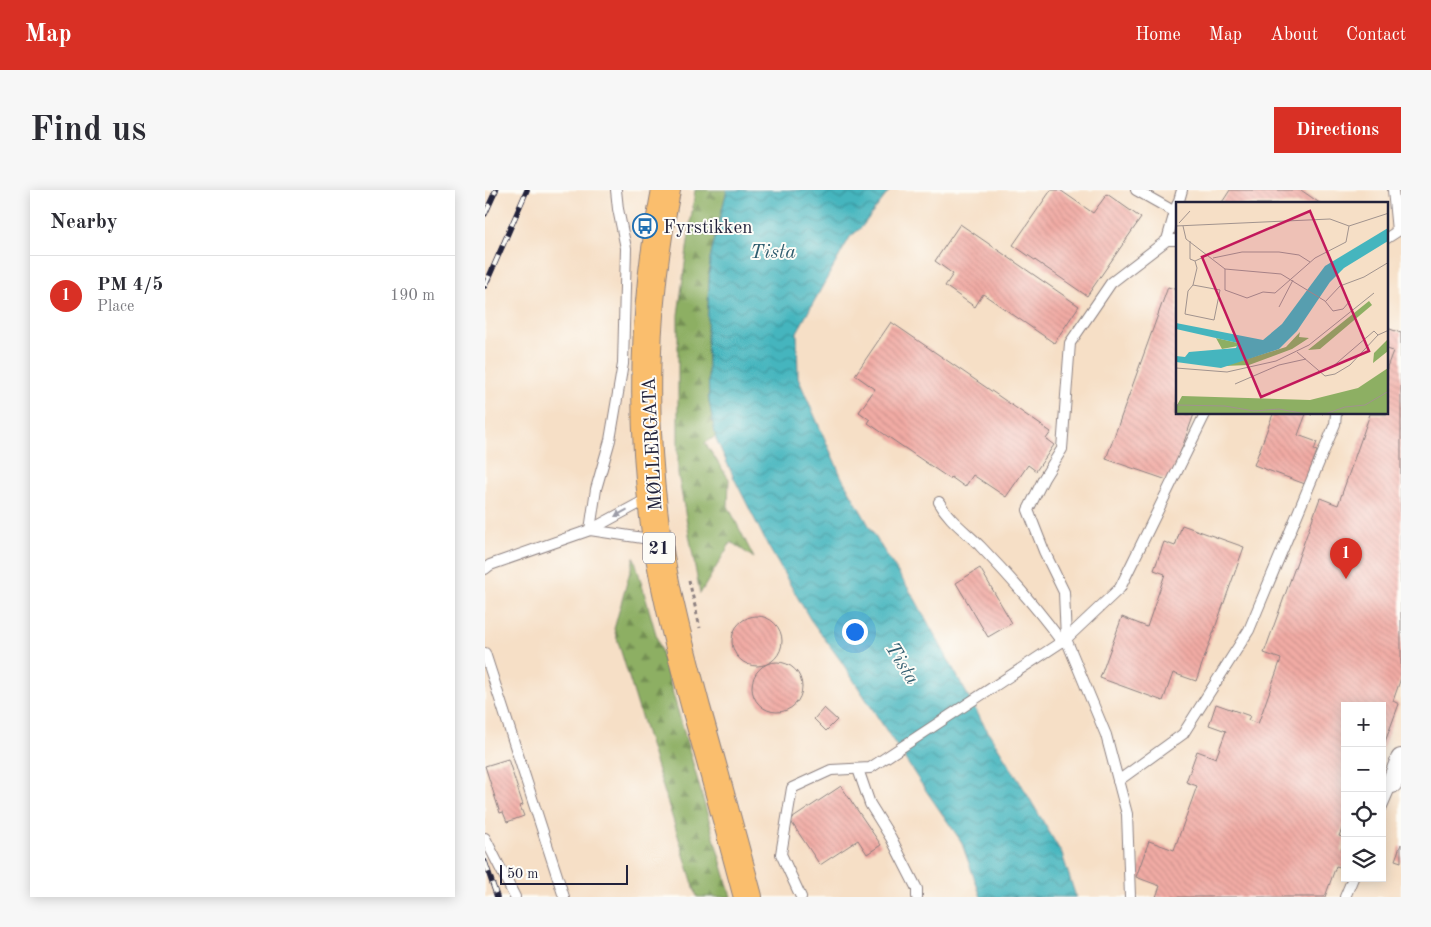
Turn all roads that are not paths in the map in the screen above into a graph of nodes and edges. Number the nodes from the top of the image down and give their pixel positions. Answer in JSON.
{"nodes":[{"id":1,"x":616,"y":190,"type":"edge"},
{"id":2,"x":666,"y":190,"type":"edge"},
{"id":3,"x":1136,"y":190,"type":"edge"},
{"id":4,"x":1182,"y":190,"type":"edge"},
{"id":5,"x":1393,"y":190,"type":"edge"},
{"id":6,"x":1178,"y":202,"type":"edge"},
{"id":7,"x":1176,"y":207,"type":"edge"},
{"id":8,"x":1176,"y":214,"type":"edge"},
{"id":9,"x":1399,"y":230,"type":"edge"},
{"id":10,"x":1172,"y":240,"type":"edge"},
{"id":11,"x":1205,"y":415,"type":"edge"},
{"id":12,"x":1337,"y":415,"type":"edge"},
{"id":13,"x":652,"y":496,"type":"junction"},
{"id":14,"x":939,"y":502,"type":"dead end"},
{"id":15,"x":590,"y":530,"type":"junction"},
{"id":16,"x":657,"y":540,"type":"junction"},
{"id":17,"x":485,"y":568,"type":"edge"},
{"id":18,"x":1064,"y":640,"type":"junction"},
{"id":19,"x":485,"y":653,"type":"edge"},
{"id":20,"x":1401,"y":759,"type":"edge"},
{"id":21,"x":858,"y":769,"type":"junction"},
{"id":22,"x":1118,"y":781,"type":"junction"},
{"id":23,"x":1392,"y":783,"type":"joint"},
{"id":24,"x":1386,"y":797,"type":"edge"},
{"id":25,"x":485,"y":838,"type":"edge"},
{"id":26,"x":1351,"y":882,"type":"edge"},
{"id":27,"x":515,"y":897,"type":"edge"},
{"id":28,"x":564,"y":897,"type":"edge"},
{"id":29,"x":748,"y":897,"type":"edge"},
{"id":30,"x":801,"y":897,"type":"edge"},
{"id":31,"x":917,"y":897,"type":"edge"},
{"id":32,"x":1130,"y":897,"type":"edge"},
{"id":33,"x":1345,"y":897,"type":"edge"}],
"edges":[{"from":1,"to":15,"type":"lane"},
{"from":2,"to":13,"type":"main road","name":"MØLLERGATA","number":"21"},
{"from":3,"to":7,"type":"lane"},
{"from":4,"to":6,"type":"lane"},
{"from":5,"to":9,"type":"lane"},
{"from":8,"to":10,"type":"lane"},
{"from":10,"to":18,"type":"lane"},
{"from":11,"to":18,"type":"lane"},
{"from":12,"to":22,"type":"lane"},
{"from":13,"to":15,"type":"lane","one_way":true},
{"from":13,"to":16,"type":"main road","name":"MØLLERGATA","number":"21"},
{"from":14,"to":18,"type":"lane"},
{"from":15,"to":16,"type":"lane"},
{"from":15,"to":17,"type":"lane"},
{"from":16,"to":29,"type":"main road","name":"MØLLERGATA","number":"21"},
{"from":18,"to":21,"type":"lane"},
{"from":18,"to":22,"type":"lane"},
{"from":19,"to":28,"type":"lane"},
{"from":20,"to":23,"type":"street"},
{"from":21,"to":30,"type":"lane"},
{"from":21,"to":31,"type":"lane"},
{"from":22,"to":32,"type":"lane"},
{"from":23,"to":24,"type":"lane"},
{"from":25,"to":27,"type":"lane"},
{"from":26,"to":33,"type":"lane"}]}
